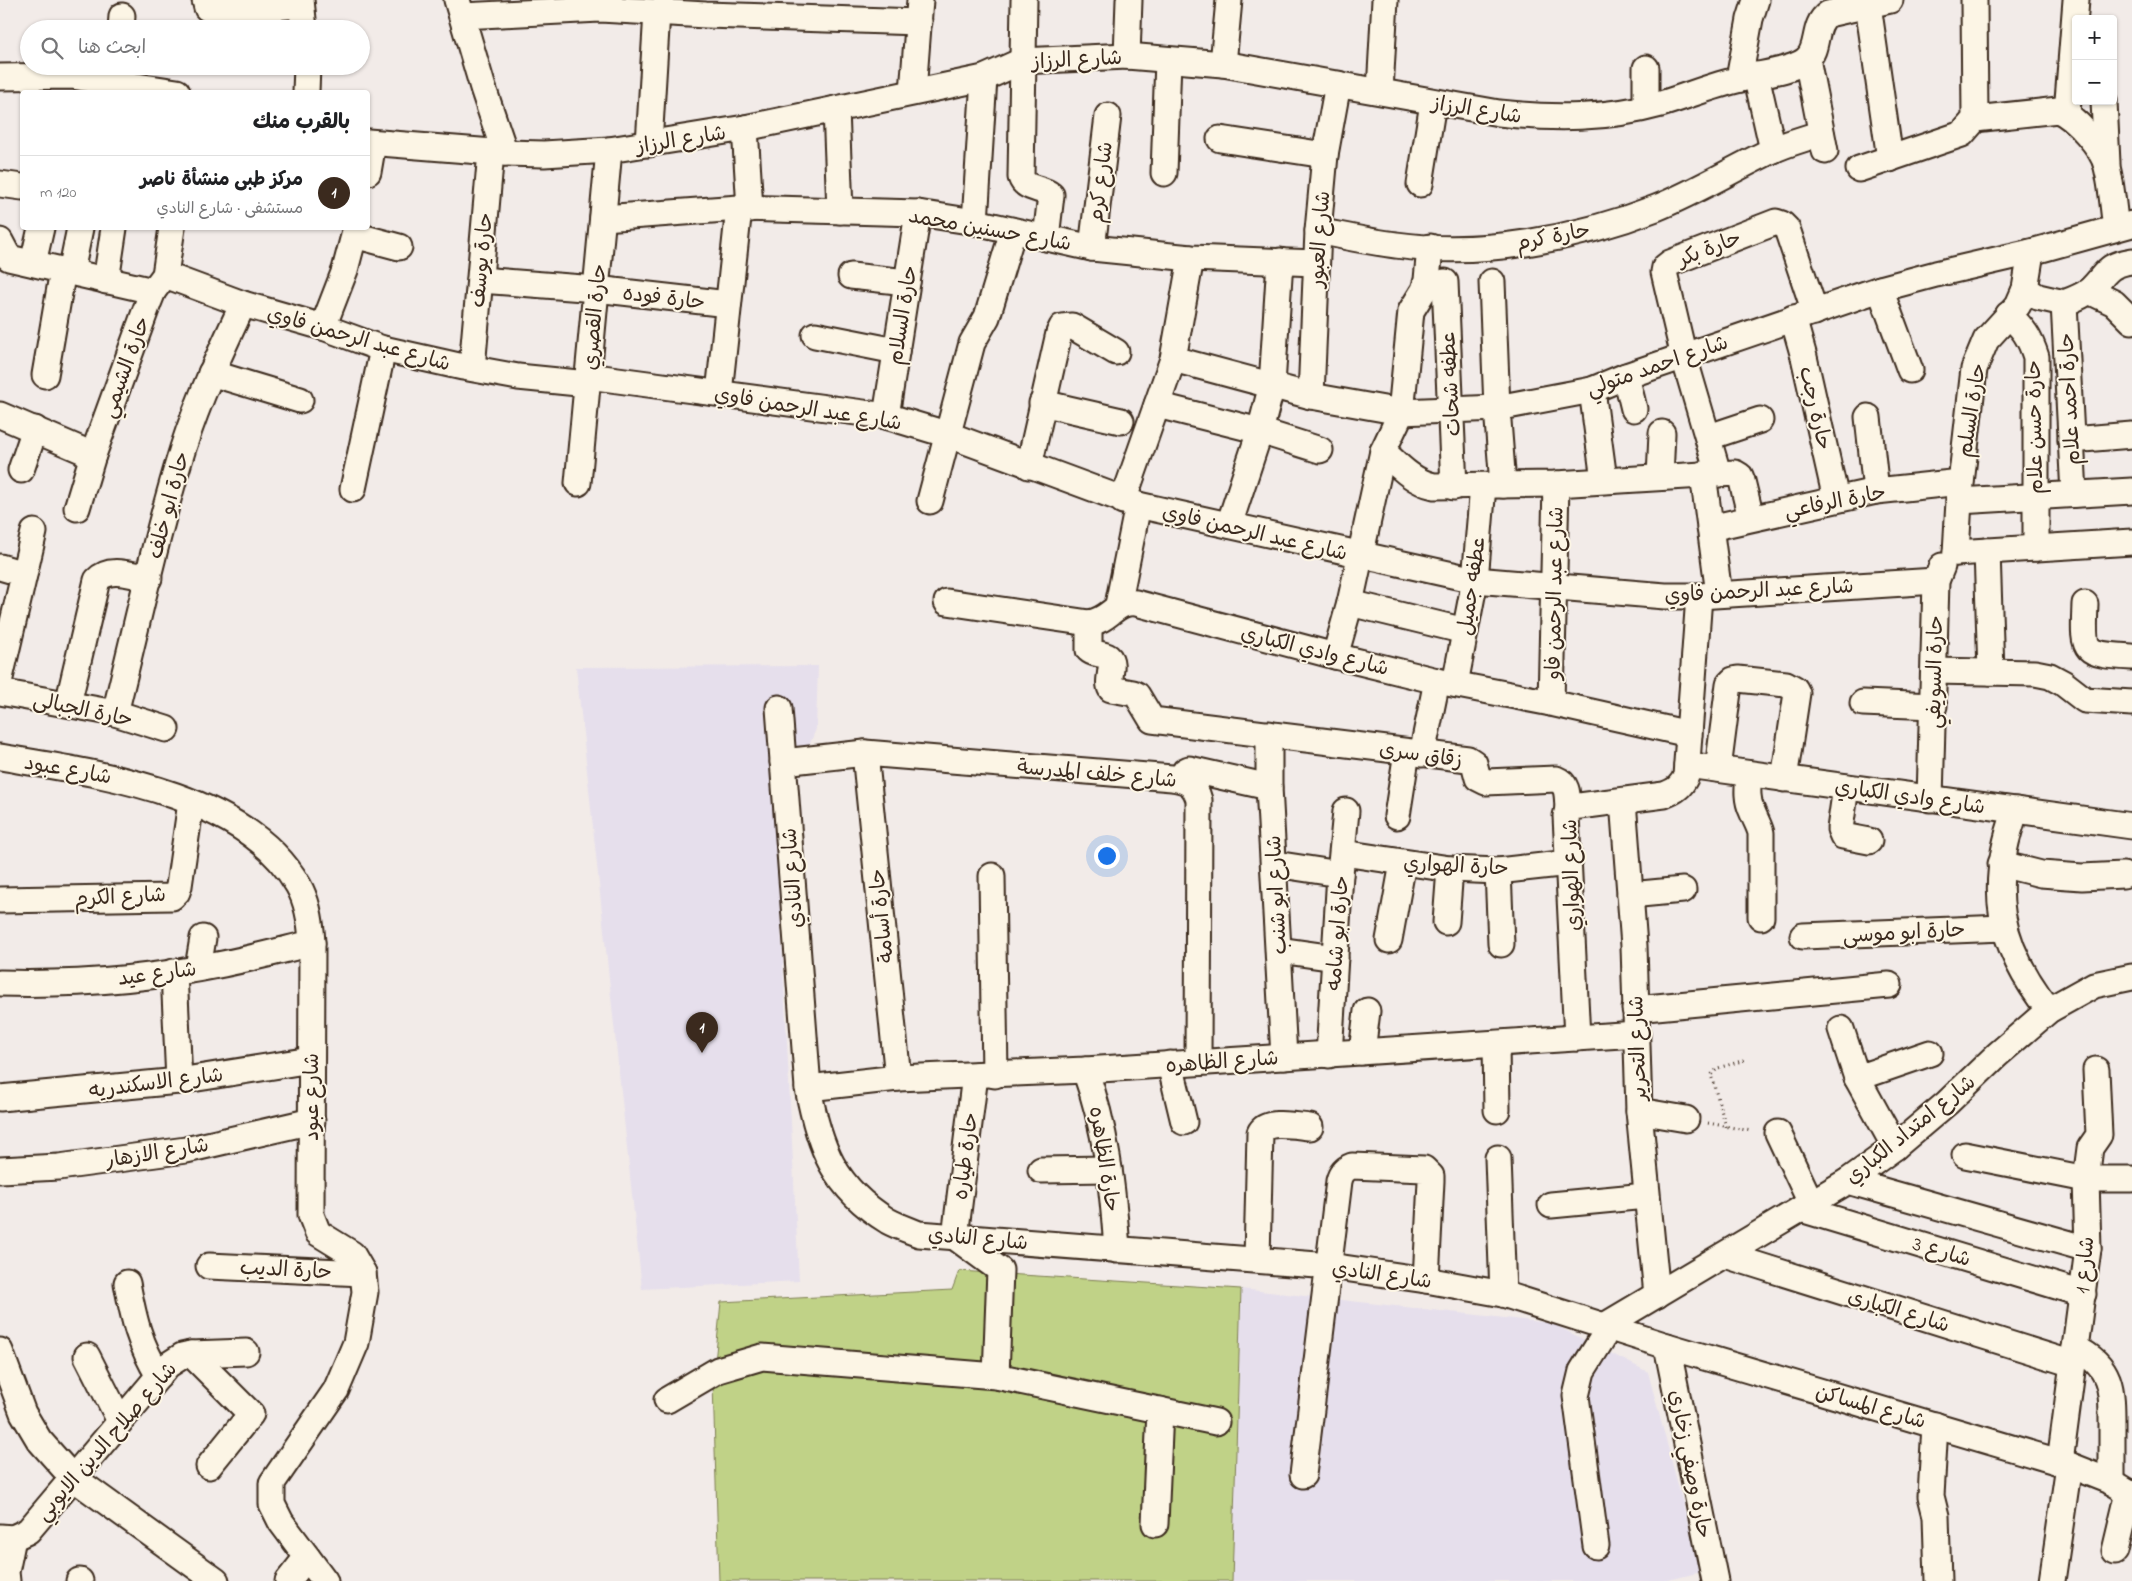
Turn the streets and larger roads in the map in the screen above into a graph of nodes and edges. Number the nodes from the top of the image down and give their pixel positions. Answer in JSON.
{"nodes":[{"id":1,"x":1024,"y":0,"type":"edge"},
{"id":2,"x":1129,"y":0,"type":"edge"},
{"id":3,"x":1229,"y":0,"type":"edge"},
{"id":4,"x":1385,"y":0,"type":"edge"},
{"id":5,"x":1756,"y":0,"type":"edge"},
{"id":6,"x":1974,"y":0,"type":"edge"},
{"id":7,"x":2076,"y":0,"type":"edge"},
{"id":8,"x":206,"y":3,"type":"edge"},
{"id":9,"x":1879,"y":3,"type":"edge"},
{"id":10,"x":247,"y":5,"type":"edge"},
{"id":11,"x":610,"y":5,"type":"edge"},
{"id":12,"x":459,"y":8,"type":"edge"},
{"id":13,"x":706,"y":8,"type":"edge"},
{"id":14,"x":756,"y":8,"type":"edge"},
{"id":15,"x":302,"y":11,"type":"edge"},
{"id":16,"x":919,"y":11,"type":"edge"},
{"id":17,"x":657,"y":12,"type":"junction"},
{"id":18,"x":1127,"y":56,"type":"junction"},
{"id":19,"x":1807,"y":59,"type":"junction"},
{"id":20,"x":1168,"y":60,"type":"junction"},
{"id":21,"x":1022,"y":61,"type":"junction"},
{"id":22,"x":1223,"y":64,"type":"junction"},
{"id":23,"x":1646,"y":68,"type":"dead end"},
{"id":24,"x":94,"y":75,"type":"edge"},
{"id":25,"x":118,"y":75,"type":"edge"},
{"id":26,"x":306,"y":75,"type":"edge"},
{"id":27,"x":0,"y":77,"type":"edge"},
{"id":28,"x":1748,"y":77,"type":"junction"},
{"id":29,"x":984,"y":78,"type":"junction"},
{"id":30,"x":1338,"y":84,"type":"junction"},
{"id":31,"x":141,"y":90,"type":"edge"},
{"id":32,"x":306,"y":90,"type":"edge"},
{"id":33,"x":1380,"y":91,"type":"junction"},
{"id":34,"x":913,"y":92,"type":"junction"},
{"id":35,"x":1434,"y":103,"type":"junction"},
{"id":36,"x":2104,"y":105,"type":"edge"},
{"id":37,"x":1646,"y":107,"type":"junction"},
{"id":38,"x":836,"y":108,"type":"junction"},
{"id":39,"x":2067,"y":113,"type":"junction"},
{"id":40,"x":1108,"y":116,"type":"dead end"},
{"id":41,"x":1975,"y":119,"type":"junction"},
{"id":42,"x":745,"y":128,"type":"junction"},
{"id":43,"x":1220,"y":139,"type":"dead end"},
{"id":44,"x":370,"y":142,"type":"edge"},
{"id":45,"x":649,"y":144,"type":"junction"},
{"id":46,"x":609,"y":150,"type":"junction"},
{"id":47,"x":1774,"y":150,"type":"junction"},
{"id":48,"x":498,"y":153,"type":"junction"},
{"id":49,"x":1325,"y":155,"type":"junction"},
{"id":50,"x":1890,"y":159,"type":"junction"},
{"id":51,"x":2107,"y":166,"type":"junction"},
{"id":52,"x":1859,"y":169,"type":"dead end"},
{"id":53,"x":1164,"y":173,"type":"dead end"},
{"id":54,"x":0,"y":184,"type":"edge"},
{"id":55,"x":1420,"y":184,"type":"dead end"},
{"id":56,"x":20,"y":187,"type":"edge"},
{"id":57,"x":744,"y":208,"type":"junction"},
{"id":58,"x":840,"y":211,"type":"junction"},
{"id":59,"x":918,"y":213,"type":"junction"},
{"id":60,"x":603,"y":218,"type":"junction"},
{"id":61,"x":975,"y":222,"type":"junction"},
{"id":62,"x":2124,"y":226,"type":"edge"},
{"id":63,"x":41,"y":230,"type":"edge"},
{"id":64,"x":79,"y":230,"type":"edge"},
{"id":65,"x":114,"y":230,"type":"edge"},
{"id":66,"x":172,"y":230,"type":"edge"},
{"id":67,"x":355,"y":231,"type":"edge"},
{"id":68,"x":1013,"y":231,"type":"junction"},
{"id":69,"x":1318,"y":231,"type":"junction"},
{"id":70,"x":1046,"y":238,"type":"junction"},
{"id":71,"x":0,"y":241,"type":"edge"},
{"id":72,"x":399,"y":246,"type":"dead end"},
{"id":73,"x":1430,"y":247,"type":"junction"},
{"id":74,"x":1092,"y":248,"type":"junction"},
{"id":75,"x":2031,"y":252,"type":"junction"},
{"id":76,"x":1191,"y":258,"type":"junction"},
{"id":77,"x":1280,"y":261,"type":"junction"},
{"id":78,"x":2132,"y":261,"type":"edge"},
{"id":79,"x":1316,"y":262,"type":"junction"},
{"id":80,"x":33,"y":263,"type":"junction"},
{"id":81,"x":67,"y":272,"type":"junction"},
{"id":82,"x":851,"y":276,"type":"dead end"},
{"id":83,"x":480,"y":280,"type":"junction"},
{"id":84,"x":106,"y":281,"type":"junction"},
{"id":85,"x":907,"y":282,"type":"junction"},
{"id":86,"x":1445,"y":282,"type":"dead end"},
{"id":87,"x":1492,"y":282,"type":"dead end"},
{"id":88,"x":159,"y":283,"type":"junction"},
{"id":89,"x":596,"y":289,"type":"junction"},
{"id":90,"x":1880,"y":289,"type":"junction"},
{"id":91,"x":2025,"y":289,"type":"junction"},
{"id":92,"x":2089,"y":291,"type":"junction"},
{"id":93,"x":2064,"y":303,"type":"junction"},
{"id":94,"x":243,"y":304,"type":"junction"},
{"id":95,"x":728,"y":304,"type":"junction"},
{"id":96,"x":2008,"y":314,"type":"junction"},
{"id":97,"x":1804,"y":315,"type":"junction"},
{"id":98,"x":2132,"y":321,"type":"edge"},
{"id":99,"x":322,"y":327,"type":"junction"},
{"id":100,"x":815,"y":335,"type":"dead end"},
{"id":101,"x":383,"y":349,"type":"junction"},
{"id":102,"x":896,"y":351,"type":"junction"},
{"id":103,"x":1116,"y":352,"type":"dead end"},
{"id":104,"x":1684,"y":357,"type":"junction"},
{"id":105,"x":1173,"y":359,"type":"junction"},
{"id":106,"x":472,"y":368,"type":"junction"},
{"id":107,"x":1910,"y":370,"type":"dead end"},
{"id":108,"x":211,"y":373,"type":"junction"},
{"id":109,"x":45,"y":375,"type":"dead end"},
{"id":110,"x":1626,"y":376,"type":"junction"},
{"id":111,"x":588,"y":380,"type":"junction"},
{"id":112,"x":1272,"y":385,"type":"junction"},
{"id":113,"x":1592,"y":390,"type":"junction"},
{"id":114,"x":719,"y":393,"type":"junction"},
{"id":115,"x":1310,"y":396,"type":"junction"},
{"id":116,"x":300,"y":400,"type":"dead end"},
{"id":117,"x":1042,"y":403,"type":"junction"},
{"id":118,"x":1157,"y":405,"type":"junction"},
{"id":119,"x":1497,"y":408,"type":"junction"},
{"id":120,"x":1634,"y":409,"type":"dead end"},
{"id":121,"x":1452,"y":411,"type":"junction"},
{"id":122,"x":1401,"y":412,"type":"junction"},
{"id":123,"x":0,"y":415,"type":"edge"},
{"id":124,"x":886,"y":416,"type":"junction"},
{"id":125,"x":1868,"y":417,"type":"dead end"},
{"id":126,"x":1760,"y":420,"type":"dead end"},
{"id":127,"x":1122,"y":421,"type":"dead end"},
{"id":128,"x":35,"y":429,"type":"junction"},
{"id":129,"x":1260,"y":431,"type":"junction"},
{"id":130,"x":1662,"y":433,"type":"dead end"},
{"id":131,"x":949,"y":435,"type":"junction"},
{"id":132,"x":2132,"y":435,"type":"edge"},
{"id":133,"x":1709,"y":437,"type":"junction"},
{"id":134,"x":2071,"y":440,"type":"junction"},
{"id":135,"x":1320,"y":450,"type":"dead end"},
{"id":136,"x":1382,"y":451,"type":"junction"},
{"id":137,"x":93,"y":455,"type":"junction"},
{"id":138,"x":1029,"y":466,"type":"junction"},
{"id":139,"x":22,"y":470,"type":"dead end"},
{"id":140,"x":1711,"y":474,"type":"junction"},
{"id":141,"x":1660,"y":476,"type":"junction"},
{"id":142,"x":1604,"y":480,"type":"junction"},
{"id":143,"x":578,"y":483,"type":"dead end"},
{"id":144,"x":1556,"y":484,"type":"junction"},
{"id":145,"x":1493,"y":486,"type":"junction"},
{"id":146,"x":1454,"y":487,"type":"junction"},
{"id":147,"x":353,"y":489,"type":"dead end"},
{"id":148,"x":1960,"y":491,"type":"junction"},
{"id":149,"x":2132,"y":491,"type":"edge"},
{"id":150,"x":1876,"y":492,"type":"junction"},
{"id":151,"x":2074,"y":494,"type":"junction"},
{"id":152,"x":2035,"y":496,"type":"junction"},
{"id":153,"x":1836,"y":499,"type":"junction"},
{"id":154,"x":930,"y":501,"type":"dead end"},
{"id":155,"x":1130,"y":503,"type":"junction"},
{"id":156,"x":77,"y":508,"type":"dead end"},
{"id":157,"x":1751,"y":518,"type":"junction"},
{"id":158,"x":1229,"y":525,"type":"junction"},
{"id":159,"x":1710,"y":528,"type":"junction"},
{"id":160,"x":34,"y":532,"type":"dead end"},
{"id":161,"x":2132,"y":542,"type":"edge"},
{"id":162,"x":2036,"y":548,"type":"junction"},
{"id":163,"x":1988,"y":551,"type":"junction"},
{"id":164,"x":1956,"y":553,"type":"junction"},
{"id":165,"x":1360,"y":556,"type":"junction"},
{"id":166,"x":0,"y":567,"type":"edge"},
{"id":167,"x":1482,"y":567,"type":"junction"},
{"id":168,"x":24,"y":574,"type":"junction"},
{"id":169,"x":148,"y":578,"type":"junction"},
{"id":170,"x":1936,"y":581,"type":"junction"},
{"id":171,"x":1554,"y":587,"type":"junction"},
{"id":172,"x":1709,"y":596,"type":"junction"},
{"id":173,"x":947,"y":602,"type":"dead end"},
{"id":174,"x":1350,"y":603,"type":"junction"},
{"id":175,"x":2085,"y":604,"type":"dead end"},
{"id":176,"x":1118,"y":605,"type":"junction"},
{"id":177,"x":1089,"y":623,"type":"junction"},
{"id":178,"x":1465,"y":632,"type":"junction"},
{"id":179,"x":1335,"y":656,"type":"junction"},
{"id":180,"x":2132,"y":657,"type":"edge"},
{"id":181,"x":1934,"y":671,"type":"junction"},
{"id":182,"x":1991,"y":672,"type":"junction"},
{"id":183,"x":0,"y":678,"type":"edge"},
{"id":184,"x":1446,"y":683,"type":"junction"},
{"id":185,"x":0,"y":692,"type":"edge"},
{"id":186,"x":1551,"y":703,"type":"junction"},
{"id":187,"x":2132,"y":703,"type":"edge"},
{"id":188,"x":68,"y":704,"type":"junction"},
{"id":189,"x":1863,"y":704,"type":"dead end"},
{"id":190,"x":1934,"y":706,"type":"junction"},
{"id":191,"x":779,"y":708,"type":"dead end"},
{"id":192,"x":116,"y":713,"type":"junction"},
{"id":193,"x":166,"y":729,"type":"dead end"},
{"id":194,"x":1269,"y":734,"type":"junction"},
{"id":195,"x":1689,"y":734,"type":"junction"},
{"id":196,"x":865,"y":753,"type":"junction"},
{"id":197,"x":1415,"y":753,"type":"junction"},
{"id":198,"x":0,"y":756,"type":"edge"},
{"id":199,"x":783,"y":762,"type":"junction"},
{"id":200,"x":1687,"y":765,"type":"junction"},
{"id":201,"x":1718,"y":769,"type":"junction"},
{"id":202,"x":1749,"y":774,"type":"junction"},
{"id":203,"x":1784,"y":778,"type":"junction"},
{"id":204,"x":1182,"y":779,"type":"junction"},
{"id":205,"x":1269,"y":787,"type":"junction"},
{"id":206,"x":1846,"y":787,"type":"junction"},
{"id":207,"x":1930,"y":799,"type":"junction"},
{"id":208,"x":1623,"y":800,"type":"junction"},
{"id":209,"x":191,"y":802,"type":"junction"},
{"id":210,"x":1568,"y":809,"type":"junction"},
{"id":211,"x":2016,"y":810,"type":"junction"},
{"id":212,"x":1346,"y":811,"type":"dead end"},
{"id":213,"x":1397,"y":816,"type":"dead end"},
{"id":214,"x":2132,"y":826,"type":"edge"},
{"id":215,"x":1869,"y":841,"type":"dead end"},
{"id":216,"x":1403,"y":863,"type":"junction"},
{"id":217,"x":1569,"y":863,"type":"junction"},
{"id":218,"x":1275,"y":864,"type":"junction"},
{"id":219,"x":1341,"y":864,"type":"junction"},
{"id":220,"x":2001,"y":864,"type":"junction"},
{"id":221,"x":1450,"y":869,"type":"junction"},
{"id":222,"x":1498,"y":870,"type":"junction"},
{"id":223,"x":2123,"y":874,"type":"dead end"},
{"id":224,"x":992,"y":876,"type":"dead end"},
{"id":225,"x":1683,"y":890,"type":"dead end"},
{"id":226,"x":1630,"y":895,"type":"junction"},
{"id":227,"x":0,"y":900,"type":"edge"},
{"id":228,"x":1761,"y":918,"type":"dead end"},
{"id":229,"x":1446,"y":922,"type":"dead end"},
{"id":230,"x":2004,"y":928,"type":"junction"},
{"id":231,"x":1803,"y":936,"type":"dead end"},
{"id":232,"x":203,"y":938,"type":"dead end"},
{"id":233,"x":1389,"y":940,"type":"dead end"},
{"id":234,"x":312,"y":943,"type":"junction"},
{"id":235,"x":1501,"y":944,"type":"dead end"},
{"id":236,"x":1279,"y":950,"type":"junction"},
{"id":237,"x":1334,"y":958,"type":"junction"},
{"id":238,"x":198,"y":968,"type":"junction"},
{"id":239,"x":174,"y":972,"type":"junction"},
{"id":240,"x":2132,"y":977,"type":"edge"},
{"id":241,"x":0,"y":983,"type":"edge"},
{"id":242,"x":1889,"y":985,"type":"dead end"},
{"id":243,"x":1635,"y":1009,"type":"junction"},
{"id":244,"x":2050,"y":1010,"type":"junction"},
{"id":245,"x":1367,"y":1011,"type":"dead end"},
{"id":246,"x":1841,"y":1029,"type":"dead end"},
{"id":247,"x":1637,"y":1034,"type":"junction"},
{"id":248,"x":1577,"y":1038,"type":"junction"},
{"id":249,"x":1496,"y":1044,"type":"junction"},
{"id":250,"x":1362,"y":1052,"type":"junction"},
{"id":251,"x":1930,"y":1053,"type":"dead end"},
{"id":252,"x":1328,"y":1055,"type":"junction"},
{"id":253,"x":1284,"y":1057,"type":"junction"},
{"id":254,"x":311,"y":1060,"type":"junction"},
{"id":255,"x":1198,"y":1062,"type":"junction"},
{"id":256,"x":1170,"y":1064,"type":"junction"},
{"id":257,"x":1085,"y":1070,"type":"junction"},
{"id":258,"x":2096,"y":1070,"type":"dead end"},
{"id":259,"x":985,"y":1075,"type":"junction"},
{"id":260,"x":898,"y":1078,"type":"junction"},
{"id":261,"x":1857,"y":1078,"type":"junction"},
{"id":262,"x":179,"y":1081,"type":"junction"},
{"id":263,"x":808,"y":1088,"type":"junction"},
{"id":264,"x":0,"y":1098,"type":"edge"},
{"id":265,"x":1497,"y":1110,"type":"dead end"},
{"id":266,"x":1639,"y":1111,"type":"junction"},
{"id":267,"x":1686,"y":1119,"type":"road end"},
{"id":268,"x":312,"y":1121,"type":"junction"},
{"id":269,"x":1184,"y":1122,"type":"dead end"},
{"id":270,"x":1310,"y":1127,"type":"dead end"},
{"id":271,"x":1778,"y":1133,"type":"dead end"},
{"id":272,"x":1895,"y":1147,"type":"junction"},
{"id":273,"x":1964,"y":1156,"type":"dead end"},
{"id":274,"x":1498,"y":1158,"type":"dead end"},
{"id":275,"x":1110,"y":1169,"type":"junction"},
{"id":276,"x":0,"y":1170,"type":"edge"},
{"id":277,"x":1041,"y":1170,"type":"dead end"},
{"id":278,"x":2086,"y":1179,"type":"junction"},
{"id":279,"x":2132,"y":1179,"type":"edge"},
{"id":280,"x":1848,"y":1181,"type":"junction"},
{"id":281,"x":1646,"y":1196,"type":"junction"},
{"id":282,"x":1550,"y":1205,"type":"dead end"},
{"id":283,"x":1806,"y":1206,"type":"junction"},
{"id":284,"x":956,"y":1236,"type":"junction"},
{"id":285,"x":2088,"y":1249,"type":"junction"},
{"id":286,"x":1116,"y":1250,"type":"junction"},
{"id":287,"x":1724,"y":1255,"type":"junction"},
{"id":288,"x":1257,"y":1259,"type":"junction"},
{"id":289,"x":209,"y":1266,"type":"dead end"},
{"id":290,"x":1330,"y":1266,"type":"junction"},
{"id":291,"x":363,"y":1273,"type":"junction"},
{"id":292,"x":1426,"y":1280,"type":"junction"},
{"id":293,"x":127,"y":1284,"type":"dead end"},
{"id":294,"x":1503,"y":1294,"type":"junction"},
{"id":295,"x":2083,"y":1294,"type":"junction"},
{"id":296,"x":1657,"y":1295,"type":"junction"},
{"id":297,"x":1606,"y":1326,"type":"junction"},
{"id":298,"x":1667,"y":1346,"type":"junction"},
{"id":299,"x":0,"y":1351,"type":"edge"},
{"id":300,"x":246,"y":1352,"type":"dead end"},
{"id":301,"x":191,"y":1354,"type":"junction"},
{"id":302,"x":88,"y":1356,"type":"dead end"},
{"id":303,"x":2074,"y":1356,"type":"junction"},
{"id":304,"x":159,"y":1376,"type":"junction"},
{"id":305,"x":996,"y":1376,"type":"junction"},
{"id":306,"x":667,"y":1400,"type":"dead end"},
{"id":307,"x":1160,"y":1410,"type":"junction"},
{"id":308,"x":120,"y":1421,"type":"junction"},
{"id":309,"x":1216,"y":1422,"type":"dead end"},
{"id":310,"x":1935,"y":1425,"type":"junction"},
{"id":311,"x":2064,"y":1463,"type":"junction"},
{"id":312,"x":209,"y":1466,"type":"dead end"},
{"id":313,"x":1303,"y":1475,"type":"dead end"},
{"id":314,"x":72,"y":1477,"type":"junction"},
{"id":315,"x":2124,"y":1489,"type":"edge"},
{"id":316,"x":1155,"y":1524,"type":"dead end"},
{"id":317,"x":6,"y":1537,"type":"edge"},
{"id":318,"x":1596,"y":1546,"type":"dead end"},
{"id":319,"x":2115,"y":1551,"type":"dead end"},
{"id":320,"x":307,"y":1557,"type":"junction"},
{"id":321,"x":7,"y":1581,"type":"edge"},
{"id":322,"x":216,"y":1581,"type":"edge"},
{"id":323,"x":288,"y":1581,"type":"edge"},
{"id":324,"x":325,"y":1581,"type":"edge"},
{"id":325,"x":1714,"y":1581,"type":"edge"},
{"id":326,"x":1938,"y":1581,"type":"edge"},
{"id":327,"x":2052,"y":1581,"type":"edge"}],
"edges":[{"from":1,"to":21,"type":"street"},
{"from":2,"to":18,"type":"street"},
{"from":3,"to":22,"type":"street"},
{"from":4,"to":33,"type":"street"},
{"from":5,"to":28,"type":"street"},
{"from":6,"to":41,"type":"street"},
{"from":7,"to":39,"type":"street"},
{"from":8,"to":10,"type":"street"},
{"from":9,"to":19,"type":"street"},
{"from":9,"to":50,"type":"street"},
{"from":10,"to":15,"type":"street"},
{"from":11,"to":12,"type":"street"},
{"from":11,"to":17,"type":"street"},
{"from":12,"to":48,"type":"street"},
{"from":13,"to":14,"type":"street"},
{"from":13,"to":17,"type":"street"},
{"from":14,"to":16,"type":"street"},
{"from":16,"to":34,"type":"street"},
{"from":17,"to":45,"type":"street"},
{"from":18,"to":20,"type":"street","name":"شارع الرزاز"},
{"from":18,"to":21,"type":"street","name":"شارع الرزاز"},
{"from":19,"to":28,"type":"street","name":"شارع الرزاز"},
{"from":19,"to":47,"type":"street","name":"حارة كرم"},
{"from":20,"to":22,"type":"street","name":"شارع الرزاز"},
{"from":20,"to":53,"type":"street"},
{"from":21,"to":29,"type":"street","name":"شارع الرزاز"},
{"from":21,"to":70,"type":"street"},
{"from":22,"to":30,"type":"street","name":"شارع الرزاز"},
{"from":23,"to":37,"type":"street"},
{"from":24,"to":27,"type":"street"},
{"from":25,"to":31,"type":"street"},
{"from":26,"to":32,"type":"street"},
{"from":28,"to":37,"type":"street","name":"شارع الرزاز"},
{"from":28,"to":47,"type":"street"},
{"from":29,"to":34,"type":"street","name":"شارع الرزاز"},
{"from":29,"to":61,"type":"street"},
{"from":30,"to":33,"type":"street","name":"شارع الرزاز"},
{"from":30,"to":49,"type":"street","name":"شارع العبور"},
{"from":33,"to":35,"type":"street","name":"شارع الرزاز"},
{"from":34,"to":38,"type":"street","name":"شارع الرزاز"},
{"from":35,"to":37,"type":"street","name":"شارع الرزاز"},
{"from":35,"to":55,"type":"street"},
{"from":36,"to":51,"type":"street"},
{"from":38,"to":42,"type":"street","name":"شارع الرزاز"},
{"from":38,"to":58,"type":"street"},
{"from":39,"to":41,"type":"street"},
{"from":39,"to":51,"type":"street"},
{"from":40,"to":74,"type":"street","name":"شارع كرم"},
{"from":41,"to":50,"type":"street"},
{"from":42,"to":45,"type":"street","name":"شارع الرزاز"},
{"from":42,"to":57,"type":"street"},
{"from":43,"to":49,"type":"street"},
{"from":44,"to":48,"type":"street","name":"شارع الرزاز"},
{"from":45,"to":46,"type":"street","name":"شارع الرزاز"},
{"from":46,"to":48,"type":"street","name":"شارع الرزاز"},
{"from":46,"to":60,"type":"street","name":"حارة القصري"},
{"from":47,"to":73,"type":"street","name":"حارة كرم"},
{"from":48,"to":83,"type":"street","name":"حارة يوسف"},
{"from":49,"to":69,"type":"street","name":"شارع العبور"},
{"from":50,"to":52,"type":"street"},
{"from":51,"to":62,"type":"street"},
{"from":54,"to":56,"type":"street"},
{"from":57,"to":58,"type":"street","name":"شارع حسنين محمد"},
{"from":57,"to":60,"type":"street","name":"شارع حسنين محمد"},
{"from":57,"to":95,"type":"street"},
{"from":58,"to":59,"type":"street","name":"شارع حسنين محمد"},
{"from":59,"to":61,"type":"street","name":"شارع حسنين محمد"},
{"from":59,"to":85,"type":"street","name":"حارة السلام"},
{"from":60,"to":89,"type":"street","name":"حارة القصري"},
{"from":61,"to":68,"type":"street","name":"شارع حسنين محمد"},
{"from":62,"to":75,"type":"street","name":"شارع احمد متولي"},
{"from":63,"to":80,"type":"street"},
{"from":64,"to":81,"type":"street"},
{"from":65,"to":84,"type":"street"},
{"from":66,"to":88,"type":"street","name":"حارة الشيمي"},
{"from":67,"to":72,"type":"street"},
{"from":67,"to":99,"type":"street"},
{"from":68,"to":70,"type":"street","name":"شارع حسنين محمد"},
{"from":68,"to":131,"type":"street"},
{"from":69,"to":73,"type":"street","name":"حارة كرم"},
{"from":69,"to":79,"type":"street","name":"شارع العبور"},
{"from":70,"to":74,"type":"street","name":"شارع حسنين محمد"},
{"from":71,"to":80,"type":"street","name":"شارع عبد الرحمن فاوي"},
{"from":73,"to":122,"type":"street"},
{"from":74,"to":76,"type":"street","name":"شارع حسنين محمد"},
{"from":75,"to":90,"type":"street","name":"شارع احمد متولي"},
{"from":75,"to":91,"type":"street","name":"حارة السلم"},
{"from":76,"to":77,"type":"street","name":"شارع حسنين محمد"},
{"from":76,"to":105,"type":"street"},
{"from":77,"to":79,"type":"street","name":"شارع حسنين محمد"},
{"from":77,"to":112,"type":"street"},
{"from":78,"to":92,"type":"street"},
{"from":79,"to":115,"type":"street","name":"شارع العبور"},
{"from":80,"to":81,"type":"street","name":"شارع عبد الرحمن فاوي"},
{"from":81,"to":84,"type":"street","name":"شارع عبد الرحمن فاوي"},
{"from":81,"to":109,"type":"street"},
{"from":82,"to":85,"type":"street"},
{"from":83,"to":89,"type":"street","name":"حارة فوده"},
{"from":83,"to":106,"type":"street","name":"حارة يوسف"},
{"from":84,"to":88,"type":"street","name":"شارع عبد الرحمن فاوي"},
{"from":85,"to":102,"type":"street","name":"حارة السلام"},
{"from":86,"to":121,"type":"street","name":"عطفه شحات"},
{"from":87,"to":119,"type":"street","name":"عطفه جميل"},
{"from":88,"to":94,"type":"street","name":"شارع عبد الرحمن فاوي"},
{"from":88,"to":137,"type":"street","name":"حارة الشيمي"},
{"from":89,"to":95,"type":"street","name":"حارة فوده"},
{"from":89,"to":111,"type":"street","name":"حارة القصري"},
{"from":90,"to":97,"type":"street","name":"شارع احمد متولي"},
{"from":90,"to":107,"type":"street"},
{"from":91,"to":93,"type":"street"},
{"from":91,"to":96,"type":"street","name":"حارة السلم"},
{"from":92,"to":93,"type":"street"},
{"from":92,"to":98,"type":"street"},
{"from":93,"to":134,"type":"street","name":"حارة احمد علام"},
{"from":94,"to":99,"type":"street","name":"شارع عبد الرحمن فاوي"},
{"from":94,"to":108,"type":"street","name":"حارة ابو خلف"},
{"from":95,"to":114,"type":"street"},
{"from":96,"to":148,"type":"street","name":"حارة السلم"},
{"from":96,"to":152,"type":"street","name":"حارة حسن علام"},
{"from":97,"to":104,"type":"street","name":"شارع احمد متولي"},
{"from":97,"to":104,"type":"street","name":"حارة بكر"},
{"from":97,"to":153,"type":"street","name":"حارة رجب"},
{"from":99,"to":101,"type":"street","name":"شارع عبد الرحمن فاوي"},
{"from":100,"to":102,"type":"street"},
{"from":101,"to":106,"type":"street","name":"شارع عبد الرحمن فاوي"},
{"from":101,"to":147,"type":"street"},
{"from":102,"to":124,"type":"street","name":"حارة السلام"},
{"from":103,"to":117,"type":"street"},
{"from":104,"to":110,"type":"street","name":"شارع احمد متولي"},
{"from":104,"to":133,"type":"street","name":"حارة بكر"},
{"from":105,"to":112,"type":"street","name":"شارع احمد متولي"},
{"from":105,"to":118,"type":"street"},
{"from":106,"to":111,"type":"street","name":"شارع عبد الرحمن فاوي"},
{"from":108,"to":116,"type":"street"},
{"from":108,"to":169,"type":"street","name":"حارة ابو خلف"},
{"from":110,"to":113,"type":"street","name":"شارع احمد متولي"},
{"from":110,"to":120,"type":"street"},
{"from":111,"to":114,"type":"street","name":"شارع عبد الرحمن فاوي"},
{"from":111,"to":143,"type":"street","name":"حارة القصري"},
{"from":112,"to":115,"type":"street","name":"شارع احمد متولي"},
{"from":112,"to":129,"type":"street"},
{"from":113,"to":119,"type":"street","name":"شارع احمد متولي"},
{"from":113,"to":142,"type":"street"},
{"from":114,"to":124,"type":"street","name":"شارع عبد الرحمن فاوي"},
{"from":115,"to":122,"type":"street","name":"شارع احمد متولي"},
{"from":117,"to":127,"type":"street"},
{"from":117,"to":138,"type":"street"},
{"from":118,"to":129,"type":"street"},
{"from":118,"to":155,"type":"street"},
{"from":119,"to":121,"type":"street","name":"شارع احمد متولي"},
{"from":119,"to":145,"type":"street","name":"عطفه جميل"},
{"from":121,"to":122,"type":"street","name":"شارع احمد متولي"},
{"from":121,"to":146,"type":"street","name":"عطفه شحات"},
{"from":122,"to":136,"type":"street"},
{"from":123,"to":128,"type":"street"},
{"from":124,"to":131,"type":"street","name":"شارع عبد الرحمن فاوي"},
{"from":125,"to":150,"type":"street"},
{"from":126,"to":133,"type":"street"},
{"from":128,"to":137,"type":"street"},
{"from":128,"to":139,"type":"street"},
{"from":129,"to":135,"type":"street"},
{"from":129,"to":158,"type":"street"},
{"from":130,"to":141,"type":"street"},
{"from":131,"to":138,"type":"street","name":"شارع عبد الرحمن فاوي"},
{"from":131,"to":154,"type":"street"},
{"from":132,"to":134,"type":"street"},
{"from":133,"to":140,"type":"street","name":"حارة بكر"},
{"from":134,"to":151,"type":"street","name":"حارة احمد علام"},
{"from":136,"to":146,"type":"street"},
{"from":136,"to":165,"type":"street"},
{"from":137,"to":156,"type":"street","name":"حارة الشيمي"},
{"from":138,"to":155,"type":"street","name":"شارع عبد الرحمن فاوي"},
{"from":140,"to":141,"type":"street"},
{"from":140,"to":157,"type":"street"},
{"from":140,"to":159,"type":"street","name":"حارة بكر"},
{"from":141,"to":142,"type":"street"},
{"from":142,"to":144,"type":"street"},
{"from":144,"to":145,"type":"street"},
{"from":144,"to":171,"type":"street","name":"شارع عبد الرحمن فاو"},
{"from":145,"to":146,"type":"street"},
{"from":145,"to":167,"type":"street","name":"عطفه جميل"},
{"from":148,"to":150,"type":"street","name":"حارة الرفاعي"},
{"from":148,"to":152,"type":"street","name":"حارة الرفاعي"},
{"from":148,"to":164,"type":"street","name":"حارة السلم"},
{"from":149,"to":151,"type":"street","name":"حارة الرفاعي"},
{"from":150,"to":153,"type":"street","name":"حارة الرفاعي"},
{"from":151,"to":152,"type":"street","name":"حارة الرفاعي"},
{"from":152,"to":162,"type":"street","name":"حارة حسن علام"},
{"from":153,"to":157,"type":"street","name":"حارة الرفاعي"},
{"from":155,"to":158,"type":"street","name":"شارع عبد الرحمن فاوي"},
{"from":155,"to":176,"type":"street"},
{"from":157,"to":159,"type":"street","name":"حارة الرفاعي"},
{"from":158,"to":165,"type":"street","name":"شارع عبد الرحمن فاوي"},
{"from":159,"to":172,"type":"street","name":"شارع الهواري"},
{"from":160,"to":168,"type":"street"},
{"from":161,"to":162,"type":"street"},
{"from":162,"to":163,"type":"street"},
{"from":163,"to":164,"type":"street"},
{"from":163,"to":182,"type":"street"},
{"from":164,"to":170,"type":"street","name":"حارة السويفي"},
{"from":165,"to":167,"type":"street","name":"شارع عبد الرحمن فاوي"},
{"from":165,"to":174,"type":"street"},
{"from":166,"to":168,"type":"street"},
{"from":167,"to":171,"type":"street","name":"شارع عبد الرحمن فاوي"},
{"from":167,"to":178,"type":"street","name":"عطفه جميل"},
{"from":168,"to":183,"type":"street"},
{"from":169,"to":188,"type":"street"},
{"from":169,"to":192,"type":"street","name":"حارة ابو خلف"},
{"from":170,"to":172,"type":"street","name":"شارع عبد الرحمن فاوي"},
{"from":170,"to":181,"type":"street","name":"حارة السويفي"},
{"from":171,"to":172,"type":"street","name":"شارع عبد الرحمن فاوي"},
{"from":171,"to":186,"type":"street","name":"شارع عبد الرحمن فاو"},
{"from":172,"to":195,"type":"street","name":"شارع الهواري"},
{"from":173,"to":177,"type":"street"},
{"from":174,"to":178,"type":"street"},
{"from":174,"to":179,"type":"street"},
{"from":175,"to":180,"type":"street"},
{"from":176,"to":177,"type":"street"},
{"from":176,"to":179,"type":"street","name":"شارع وادي الكباري"},
{"from":177,"to":194,"type":"street","name":"زقاق سرى"},
{"from":178,"to":184,"type":"street","name":"عطفه جميل"},
{"from":179,"to":184,"type":"street","name":"شارع وادي الكباري"},
{"from":181,"to":182,"type":"street"},
{"from":181,"to":190,"type":"street","name":"حارة السويفي"},
{"from":182,"to":187,"type":"street"},
{"from":184,"to":186,"type":"street","name":"شارع وادي الكباري"},
{"from":184,"to":197,"type":"street","name":"عطفه جميل"},
{"from":185,"to":188,"type":"street","name":"حارة الجبالى"},
{"from":186,"to":195,"type":"street","name":"شارع وادي الكباري"},
{"from":188,"to":192,"type":"street","name":"حارة الجبالى"},
{"from":189,"to":190,"type":"street"},
{"from":190,"to":207,"type":"street","name":"حارة السويفي"},
{"from":191,"to":199,"type":"street","name":"شارع النادي"},
{"from":192,"to":193,"type":"street","name":"حارة الجبالى"},
{"from":194,"to":197,"type":"street","name":"زقاق سرى"},
{"from":194,"to":205,"type":"street","name":"شارع ابو شنب"},
{"from":195,"to":200,"type":"street","name":"شارع الهواري"},
{"from":196,"to":199,"type":"street","name":"شارع خلف المدرسة"},
{"from":196,"to":204,"type":"street","name":"شارع خلف المدرسة"},
{"from":196,"to":260,"type":"street","name":"حارة أسامة"},
{"from":197,"to":210,"type":"street","name":"زقاق سرى"},
{"from":197,"to":213,"type":"street","name":"عطفه جميل"},
{"from":198,"to":209,"type":"street","name":"شارع عبود"},
{"from":199,"to":263,"type":"street","name":"شارع النادي"},
{"from":200,"to":201,"type":"street","name":"شارع وادي الكباري"},
{"from":200,"to":208,"type":"street","name":"شارع الهواري"},
{"from":201,"to":202,"type":"street","name":"شارع وادي الكباري"},
{"from":201,"to":203,"type":"street"},
{"from":202,"to":203,"type":"street","name":"شارع وادي الكباري"},
{"from":202,"to":228,"type":"street"},
{"from":203,"to":206,"type":"street","name":"شارع وادي الكباري"},
{"from":204,"to":205,"type":"street"},
{"from":204,"to":255,"type":"street","name":"شارع خلف المدرسة"},
{"from":205,"to":218,"type":"street","name":"شارع ابو شنب"},
{"from":206,"to":207,"type":"street","name":"شارع وادي الكباري"},
{"from":206,"to":215,"type":"street"},
{"from":207,"to":211,"type":"street","name":"شارع وادي الكباري"},
{"from":208,"to":210,"type":"street","name":"شارع الهواري"},
{"from":208,"to":226,"type":"street","name":"شارع التحرير"},
{"from":209,"to":227,"type":"street","name":"شارع الكرم"},
{"from":209,"to":234,"type":"street","name":"شارع عبود"},
{"from":210,"to":217,"type":"street","name":"شارع الهواري"},
{"from":211,"to":214,"type":"street","name":"شارع وادي الكباري"},
{"from":211,"to":220,"type":"street"},
{"from":212,"to":219,"type":"street","name":"حارة ابو شامه"},
{"from":216,"to":219,"type":"street","name":"حارة الهواري"},
{"from":216,"to":221,"type":"street","name":"حارة الهواري"},
{"from":216,"to":233,"type":"street"},
{"from":217,"to":222,"type":"street","name":"حارة الهواري"},
{"from":217,"to":248,"type":"street","name":"شارع الهواري"},
{"from":218,"to":219,"type":"street","name":"حارة الهواري"},
{"from":218,"to":236,"type":"street","name":"شارع ابو شنب"},
{"from":219,"to":237,"type":"street","name":"حارة ابو شامه"},
{"from":220,"to":223,"type":"street"},
{"from":220,"to":230,"type":"street"},
{"from":221,"to":222,"type":"street","name":"حارة الهواري"},
{"from":221,"to":229,"type":"street"},
{"from":222,"to":235,"type":"street"},
{"from":224,"to":259,"type":"street","name":"حارة طياره"},
{"from":225,"to":226,"type":"street"},
{"from":226,"to":243,"type":"street","name":"شارع التحرير"},
{"from":230,"to":231,"type":"street","name":"حارة ابو موسى"},
{"from":230,"to":244,"type":"street"},
{"from":232,"to":238,"type":"street"},
{"from":234,"to":238,"type":"street","name":"شارع عيد"},
{"from":234,"to":254,"type":"street","name":"شارع عبود"},
{"from":236,"to":237,"type":"street"},
{"from":236,"to":253,"type":"street","name":"شارع ابو شنب"},
{"from":237,"to":252,"type":"street","name":"حارة ابو شامه"},
{"from":238,"to":239,"type":"street","name":"شارع عيد"},
{"from":239,"to":241,"type":"street","name":"شارع عيد"},
{"from":239,"to":262,"type":"street"},
{"from":240,"to":244,"type":"street","name":"شارع امتداد الكباري"},
{"from":242,"to":243,"type":"street"},
{"from":243,"to":247,"type":"street","name":"شارع التحرير"},
{"from":244,"to":272,"type":"street","name":"شارع امتداد الكباري"},
{"from":245,"to":250,"type":"street"},
{"from":246,"to":261,"type":"street"},
{"from":247,"to":248,"type":"street","name":"شارع الظاهره"},
{"from":247,"to":266,"type":"street","name":"شارع التحرير"},
{"from":248,"to":249,"type":"street","name":"شارع الظاهره"},
{"from":249,"to":250,"type":"street","name":"شارع الظاهره"},
{"from":249,"to":265,"type":"street"},
{"from":250,"to":252,"type":"street","name":"شارع الظاهره"},
{"from":251,"to":261,"type":"street"},
{"from":252,"to":253,"type":"street","name":"شارع الظاهره"},
{"from":253,"to":255,"type":"street","name":"شارع الظاهره"},
{"from":254,"to":262,"type":"street","name":"شارع الاسكندريه"},
{"from":254,"to":268,"type":"street","name":"شارع عبود"},
{"from":255,"to":256,"type":"street","name":"شارع الظاهره"},
{"from":256,"to":257,"type":"street","name":"شارع الظاهره"},
{"from":256,"to":269,"type":"street"},
{"from":257,"to":259,"type":"street","name":"شارع الظاهره"},
{"from":257,"to":275,"type":"street","name":"حارة الظاهره"},
{"from":258,"to":278,"type":"street","name":"شارع 1"},
{"from":259,"to":260,"type":"street","name":"شارع الظاهره"},
{"from":259,"to":284,"type":"street","name":"حارة طياره"},
{"from":260,"to":263,"type":"street","name":"شارع الظاهره"},
{"from":261,"to":272,"type":"street"},
{"from":262,"to":264,"type":"street","name":"شارع الاسكندريه"},
{"from":263,"to":284,"type":"street","name":"شارع النادي"},
{"from":266,"to":267,"type":"street"},
{"from":266,"to":281,"type":"street","name":"شارع التحرير"},
{"from":268,"to":276,"type":"street","name":"شارع الازهار"},
{"from":268,"to":291,"type":"street","name":"شارع عبود"},
{"from":270,"to":288,"type":"street"},
{"from":271,"to":283,"type":"street"},
{"from":272,"to":280,"type":"street","name":"شارع امتداد الكباري"},
{"from":273,"to":278,"type":"street"},
{"from":274,"to":294,"type":"street"},
{"from":275,"to":277,"type":"street"},
{"from":275,"to":286,"type":"street","name":"حارة الظاهره"},
{"from":278,"to":279,"type":"street"},
{"from":278,"to":285,"type":"street","name":"شارع 1"},
{"from":280,"to":283,"type":"street","name":"شارع امتداد الكباري"},
{"from":280,"to":285,"type":"street"},
{"from":281,"to":282,"type":"street"},
{"from":281,"to":296,"type":"street","name":"شارع التحرير"},
{"from":283,"to":287,"type":"street","name":"شارع امتداد الكباري"},
{"from":283,"to":295,"type":"street","name":"شارع 3"},
{"from":284,"to":286,"type":"street","name":"شارع النادي"},
{"from":284,"to":305,"type":"street"},
{"from":285,"to":295,"type":"street","name":"شارع 1"},
{"from":286,"to":288,"type":"street","name":"شارع النادي"},
{"from":287,"to":296,"type":"street","name":"شارع امتداد الكباري"},
{"from":287,"to":303,"type":"street","name":"شارع الكبارى"},
{"from":288,"to":290,"type":"street","name":"شارع النادي"},
{"from":289,"to":291,"type":"street","name":"حارة الديب"},
{"from":290,"to":292,"type":"street","name":"شارع النادي"},
{"from":290,"to":292,"type":"street"},
{"from":290,"to":313,"type":"street"},
{"from":291,"to":320,"type":"street"},
{"from":292,"to":294,"type":"street","name":"شارع النادي"},
{"from":293,"to":304,"type":"street"},
{"from":294,"to":297,"type":"street","name":"شارع النادي"},
{"from":295,"to":303,"type":"street","name":"شارع 1"},
{"from":296,"to":297,"type":"street","name":"شارع امتداد الكباري"},
{"from":297,"to":298,"type":"street","name":"شارع المساكن"},
{"from":297,"to":318,"type":"street"},
{"from":298,"to":310,"type":"street","name":"شارع المساكن"},
{"from":298,"to":325,"type":"street","name":"حارة وصفي زخاري"},
{"from":299,"to":314,"type":"street"},
{"from":300,"to":301,"type":"street","name":"شارع صلاح الدين الايوبي"},
{"from":301,"to":304,"type":"street","name":"شارع صلاح الدين الايوبي"},
{"from":301,"to":312,"type":"street"},
{"from":302,"to":308,"type":"street"},
{"from":303,"to":311,"type":"street","name":"شارع 1"},
{"from":303,"to":315,"type":"street","name":"شارع الكبارى"},
{"from":304,"to":308,"type":"street","name":"شارع صلاح الدين الايوبي"},
{"from":305,"to":306,"type":"street"},
{"from":305,"to":307,"type":"street"},
{"from":307,"to":309,"type":"street"},
{"from":307,"to":316,"type":"street"},
{"from":308,"to":314,"type":"street","name":"شارع صلاح الدين الايوبي"},
{"from":310,"to":311,"type":"street","name":"شارع المساكن"},
{"from":310,"to":326,"type":"street"},
{"from":311,"to":315,"type":"street","name":"شارع المساكن"},
{"from":311,"to":327,"type":"street","name":"شارع 1"},
{"from":314,"to":317,"type":"street","name":"شارع صلاح الدين الايوبي"},
{"from":314,"to":322,"type":"street"},
{"from":315,"to":319,"type":"street","name":"شارع الكبارى"},
{"from":317,"to":321,"type":"street"},
{"from":320,"to":323,"type":"street"},
{"from":320,"to":324,"type":"street"}]}
